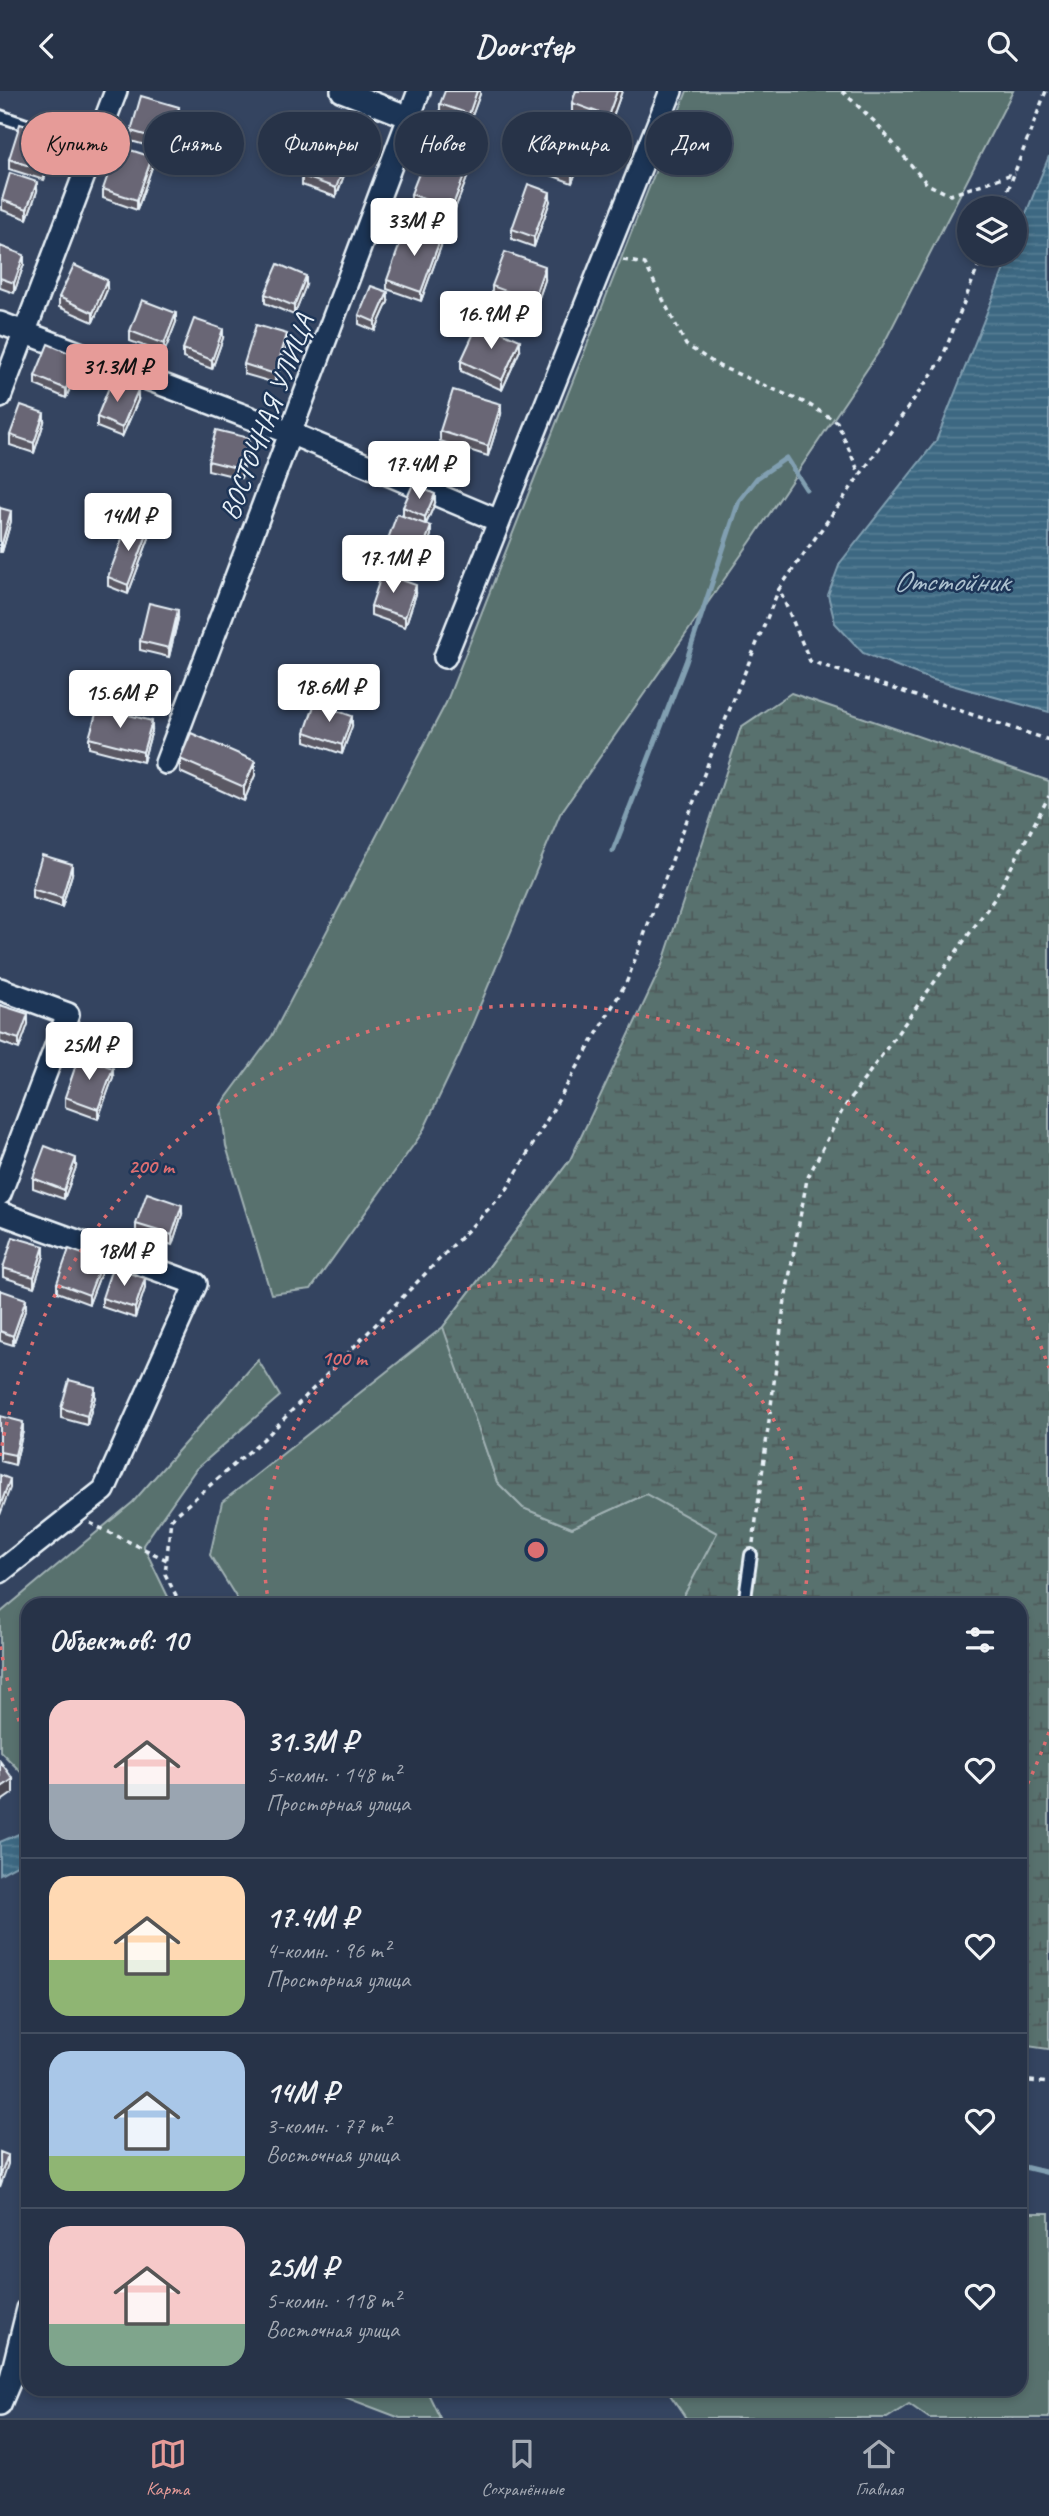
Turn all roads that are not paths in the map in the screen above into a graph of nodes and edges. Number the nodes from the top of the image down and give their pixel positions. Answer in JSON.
{"nodes":[{"id":1,"x":116,"y":91,"type":"edge"},
{"id":2,"x":342,"y":91,"type":"edge"},
{"id":3,"x":419,"y":91,"type":"edge"},
{"id":4,"x":671,"y":91,"type":"edge"},
{"id":5,"x":108,"y":112,"type":"edge"},
{"id":6,"x":396,"y":112,"type":"edge"},
{"id":7,"x":411,"y":112,"type":"edge"},
{"id":8,"x":0,"y":116,"type":"edge"},
{"id":9,"x":21,"y":123,"type":"edge"},
{"id":10,"x":395,"y":154,"type":"edge"},
{"id":11,"x":84,"y":175,"type":"edge"},
{"id":12,"x":0,"y":323,"type":"edge"},
{"id":13,"x":24,"y":332,"type":"junction"},
{"id":14,"x":0,"y":397,"type":"edge"},
{"id":15,"x":290,"y":433,"type":"junction"},
{"id":16,"x":499,"y":521,"type":"junction"},
{"id":17,"x":445,"y":657,"type":"dead end"},
{"id":18,"x":166,"y":763,"type":"dead end"},
{"id":19,"x":0,"y":989,"type":"edge"},
{"id":20,"x":0,"y":1194,"type":"edge"},
{"id":21,"x":0,"y":1213,"type":"edge"},
{"id":22,"x":751,"y":1555,"type":"road end"},
{"id":23,"x":0,"y":1572,"type":"edge"},
{"id":24,"x":745,"y":1598,"type":"edge"},
{"id":25,"x":21,"y":2337,"type":"edge"},
{"id":26,"x":0,"y":2405,"type":"edge"}],
"edges":[{"from":1,"to":5,"type":"street"},
{"from":2,"to":6,"type":"street"},
{"from":3,"to":7,"type":"street","name":"ВОСТОЧНАЯ УЛИЦА"},
{"from":4,"to":16,"type":"street"},
{"from":8,"to":9,"type":"lane"},
{"from":10,"to":15,"type":"street","name":"ВОСТОЧНАЯ УЛИЦА"},
{"from":11,"to":13,"type":"street"},
{"from":12,"to":13,"type":"street"},
{"from":13,"to":14,"type":"street"},
{"from":13,"to":15,"type":"street"},
{"from":15,"to":16,"type":"street"},
{"from":15,"to":18,"type":"street","name":"ВОСТОЧНАЯ УЛИЦА"},
{"from":16,"to":17,"type":"street"},
{"from":19,"to":20,"type":"street"},
{"from":21,"to":23,"type":"street"},
{"from":22,"to":24,"type":"lane"},
{"from":25,"to":26,"type":"street"}]}
